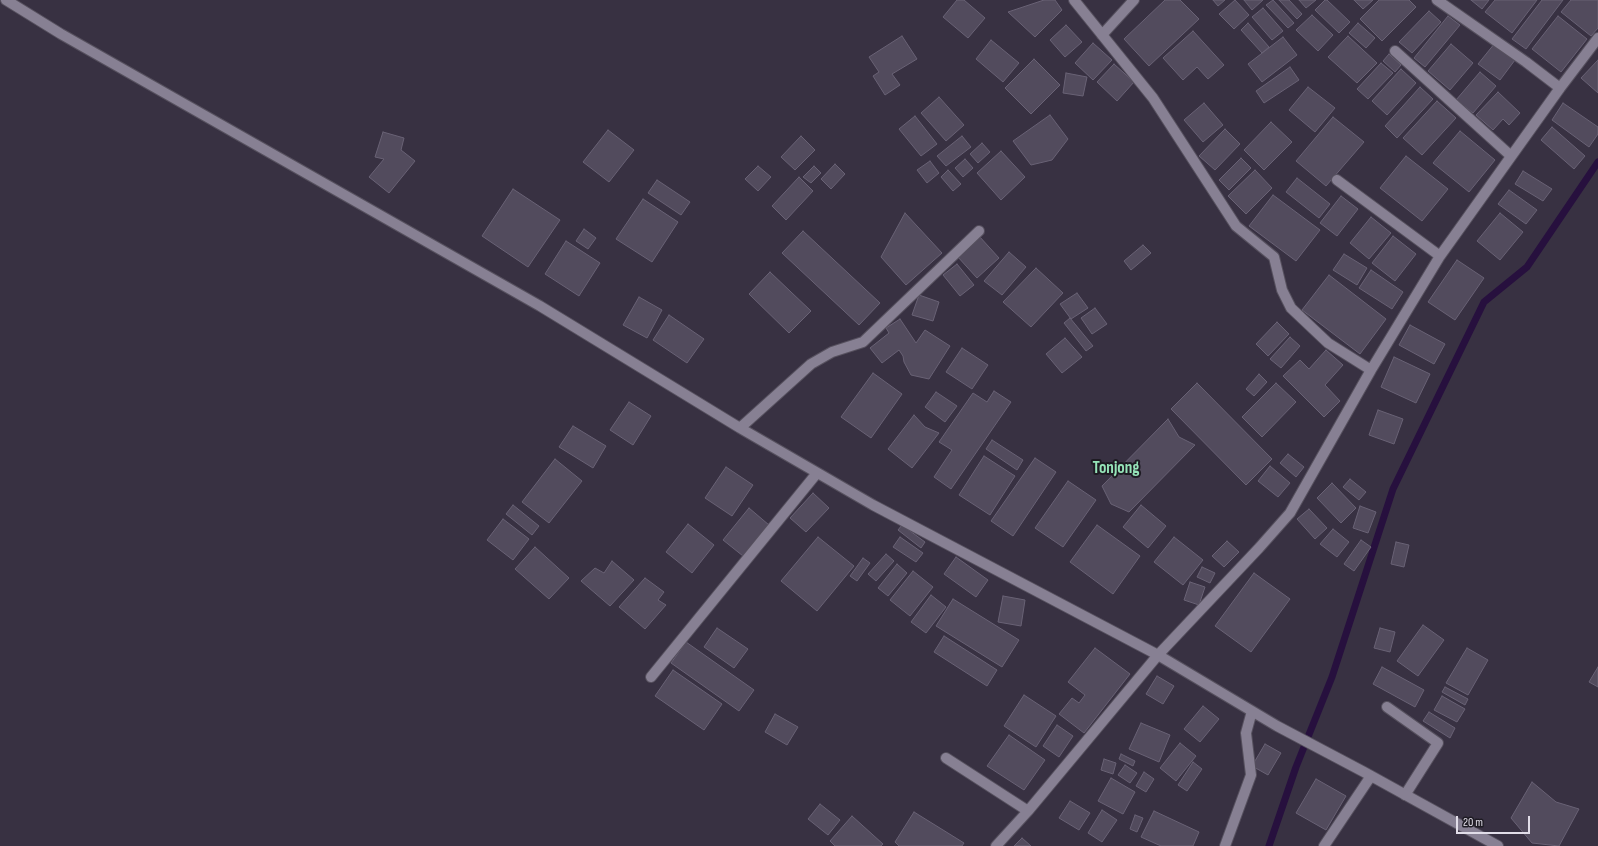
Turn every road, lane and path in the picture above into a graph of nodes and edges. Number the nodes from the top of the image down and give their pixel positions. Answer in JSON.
{"nodes":[{"id":1,"x":6,"y":0,"type":"edge"},
{"id":2,"x":1074,"y":0,"type":"edge"},
{"id":3,"x":1134,"y":0,"type":"edge"},
{"id":4,"x":1437,"y":0,"type":"edge"},
{"id":5,"x":1102,"y":35,"type":"junction"},
{"id":6,"x":1598,"y":38,"type":"edge"},
{"id":7,"x":1395,"y":52,"type":"dead end"},
{"id":8,"x":1560,"y":88,"type":"junction"},
{"id":9,"x":1511,"y":156,"type":"junction"},
{"id":10,"x":1337,"y":180,"type":"dead end"},
{"id":11,"x":979,"y":231,"type":"dead end"},
{"id":12,"x":1440,"y":256,"type":"junction"},
{"id":13,"x":1371,"y":370,"type":"junction"},
{"id":14,"x":740,"y":428,"type":"junction"},
{"id":15,"x":817,"y":473,"type":"junction"},
{"id":16,"x":1158,"y":655,"type":"junction"},
{"id":17,"x":651,"y":677,"type":"dead end"},
{"id":18,"x":1387,"y":708,"type":"dead end"},
{"id":19,"x":1252,"y":711,"type":"junction"},
{"id":20,"x":946,"y":758,"type":"dead end"},
{"id":21,"x":1368,"y":774,"type":"junction"},
{"id":22,"x":1405,"y":795,"type":"junction"},
{"id":23,"x":1028,"y":811,"type":"junction"},
{"id":24,"x":996,"y":846,"type":"edge"},
{"id":25,"x":1226,"y":846,"type":"edge"},
{"id":26,"x":1324,"y":846,"type":"edge"},
{"id":27,"x":1498,"y":846,"type":"edge"}],
"edges":[{"from":1,"to":14,"type":"street"},
{"from":2,"to":5,"type":"street"},
{"from":3,"to":5,"type":"street"},
{"from":4,"to":8,"type":"street"},
{"from":5,"to":13,"type":"street"},
{"from":6,"to":8,"type":"street"},
{"from":7,"to":9,"type":"street"},
{"from":8,"to":9,"type":"street"},
{"from":9,"to":12,"type":"street"},
{"from":10,"to":12,"type":"street"},
{"from":11,"to":14,"type":"street"},
{"from":12,"to":13,"type":"street"},
{"from":13,"to":16,"type":"street"},
{"from":14,"to":15,"type":"street"},
{"from":15,"to":16,"type":"street"},
{"from":15,"to":17,"type":"street"},
{"from":16,"to":19,"type":"street"},
{"from":16,"to":23,"type":"street"},
{"from":18,"to":22,"type":"street"},
{"from":19,"to":21,"type":"street"},
{"from":19,"to":25,"type":"street"},
{"from":20,"to":23,"type":"street"},
{"from":21,"to":22,"type":"street"},
{"from":21,"to":26,"type":"street"},
{"from":22,"to":27,"type":"street"},
{"from":23,"to":24,"type":"street"}]}
